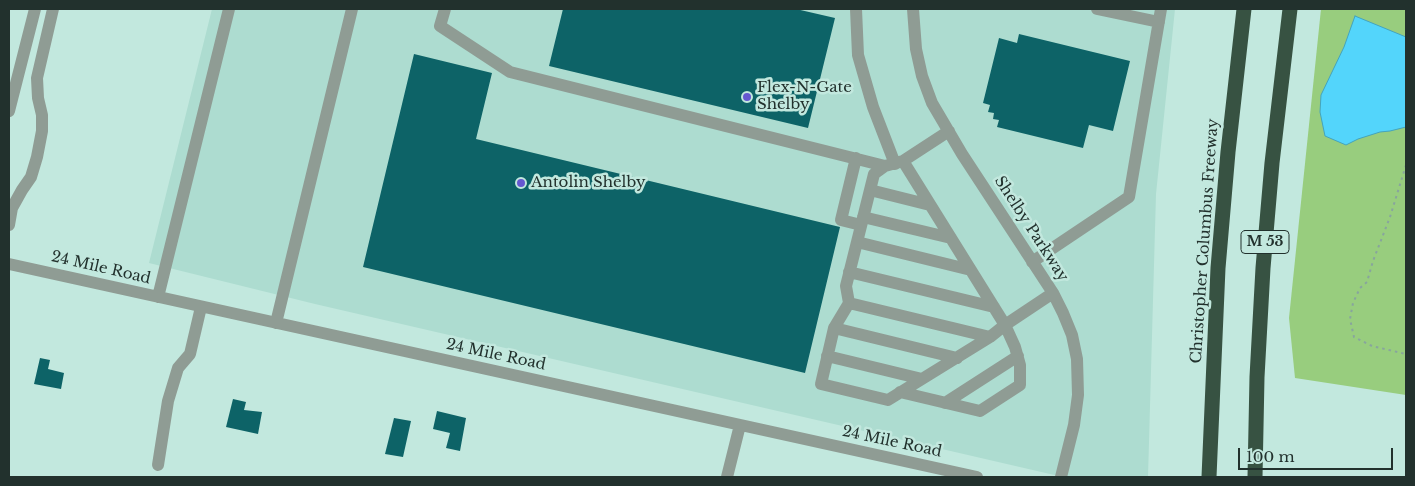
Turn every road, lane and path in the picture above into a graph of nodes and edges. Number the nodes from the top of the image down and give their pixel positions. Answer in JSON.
{"nodes":[{"id":1,"x":35,"y":9,"type":"edge"},
{"id":2,"x":53,"y":9,"type":"edge"},
{"id":3,"x":229,"y":9,"type":"edge"},
{"id":4,"x":352,"y":9,"type":"edge"},
{"id":5,"x":445,"y":9,"type":"edge"},
{"id":6,"x":856,"y":9,"type":"edge"},
{"id":7,"x":914,"y":9,"type":"edge"},
{"id":8,"x":1097,"y":9,"type":"edge"},
{"id":9,"x":1244,"y":9,"type":"edge"},
{"id":10,"x":1290,"y":9,"type":"edge"},
{"id":11,"x":1160,"y":15,"type":"edge"},
{"id":12,"x":9,"y":111,"type":"edge"},
{"id":13,"x":948,"y":131,"type":"junction"},
{"id":14,"x":856,"y":158,"type":"junction"},
{"id":15,"x":894,"y":164,"type":"junction"},
{"id":16,"x":1406,"y":164,"type":"edge"},
{"id":17,"x":870,"y":190,"type":"junction"},
{"id":18,"x":930,"y":205,"type":"junction"},
{"id":19,"x":862,"y":221,"type":"junction"},
{"id":20,"x":9,"y":225,"type":"edge"},
{"id":21,"x":951,"y":238,"type":"junction"},
{"id":22,"x":857,"y":242,"type":"junction"},
{"id":23,"x":1032,"y":262,"type":"junction"},
{"id":24,"x":9,"y":264,"type":"edge"},
{"id":25,"x":971,"y":270,"type":"junction"},
{"id":26,"x":849,"y":272,"type":"junction"},
{"id":27,"x":1053,"y":293,"type":"junction"},
{"id":28,"x":158,"y":297,"type":"junction"},
{"id":29,"x":849,"y":303,"type":"junction"},
{"id":30,"x":201,"y":306,"type":"junction"},
{"id":31,"x":994,"y":307,"type":"junction"},
{"id":32,"x":276,"y":323,"type":"junction"},
{"id":33,"x":1005,"y":325,"type":"junction"},
{"id":34,"x":834,"y":328,"type":"junction"},
{"id":35,"x":990,"y":337,"type":"junction"},
{"id":36,"x":1406,"y":354,"type":"edge"},
{"id":37,"x":827,"y":356,"type":"junction"},
{"id":38,"x":1018,"y":356,"type":"junction"},
{"id":39,"x":956,"y":358,"type":"junction"},
{"id":40,"x":922,"y":379,"type":"junction"},
{"id":41,"x":900,"y":392,"type":"junction"},
{"id":42,"x":945,"y":403,"type":"junction"},
{"id":43,"x":740,"y":425,"type":"junction"},
{"id":44,"x":158,"y":465,"type":"dead end"},
{"id":45,"x":727,"y":477,"type":"edge"},
{"id":46,"x":977,"y":477,"type":"edge"},
{"id":47,"x":1061,"y":477,"type":"edge"},
{"id":48,"x":1209,"y":477,"type":"edge"},
{"id":49,"x":1255,"y":477,"type":"edge"}],
"edges":[{"from":1,"to":12,"type":"street"},
{"from":2,"to":20,"type":"street"},
{"from":3,"to":28,"type":"street"},
{"from":4,"to":32,"type":"street"},
{"from":5,"to":14,"type":"street"},
{"from":6,"to":15,"type":"street"},
{"from":7,"to":13,"type":"street","name":"Shelby Parkway"},
{"from":8,"to":11,"type":"street"},
{"from":9,"to":48,"type":"highway","name":"Christopher Columbus Freeway","number":"M 53"},
{"from":10,"to":49,"type":"highway","number":"M 53"},
{"from":11,"to":23,"type":"street"},
{"from":13,"to":15,"type":"street"},
{"from":13,"to":23,"type":"street","name":"Shelby Parkway"},
{"from":14,"to":15,"type":"street"},
{"from":14,"to":19,"type":"street"},
{"from":15,"to":17,"type":"street"},
{"from":15,"to":18,"type":"street"},
{"from":16,"to":36,"type":"path"},
{"from":17,"to":18,"type":"street"},
{"from":17,"to":19,"type":"street"},
{"from":18,"to":21,"type":"street"},
{"from":19,"to":21,"type":"street"},
{"from":19,"to":22,"type":"street"},
{"from":21,"to":25,"type":"street"},
{"from":22,"to":25,"type":"street"},
{"from":22,"to":26,"type":"street"},
{"from":23,"to":27,"type":"street","name":"Shelby Parkway"},
{"from":24,"to":28,"type":"street","name":"24 Mile Road"},
{"from":25,"to":31,"type":"street"},
{"from":26,"to":29,"type":"street"},
{"from":26,"to":31,"type":"street"},
{"from":27,"to":33,"type":"street"},
{"from":27,"to":47,"type":"street","name":"Shelby Parkway"},
{"from":28,"to":30,"type":"street","name":"24 Mile Road"},
{"from":29,"to":34,"type":"street"},
{"from":29,"to":35,"type":"street"},
{"from":30,"to":32,"type":"street","name":"24 Mile Road"},
{"from":30,"to":44,"type":"street"},
{"from":31,"to":33,"type":"street"},
{"from":32,"to":43,"type":"street","name":"24 Mile Road"},
{"from":33,"to":35,"type":"street"},
{"from":33,"to":38,"type":"street"},
{"from":34,"to":37,"type":"street"},
{"from":34,"to":39,"type":"street"},
{"from":35,"to":39,"type":"street"},
{"from":37,"to":40,"type":"street"},
{"from":37,"to":41,"type":"street"},
{"from":38,"to":42,"type":"street"},
{"from":38,"to":42,"type":"street"},
{"from":39,"to":40,"type":"street"},
{"from":40,"to":41,"type":"street"},
{"from":41,"to":42,"type":"street"},
{"from":43,"to":45,"type":"street"},
{"from":43,"to":46,"type":"street","name":"24 Mile Road"}]}
